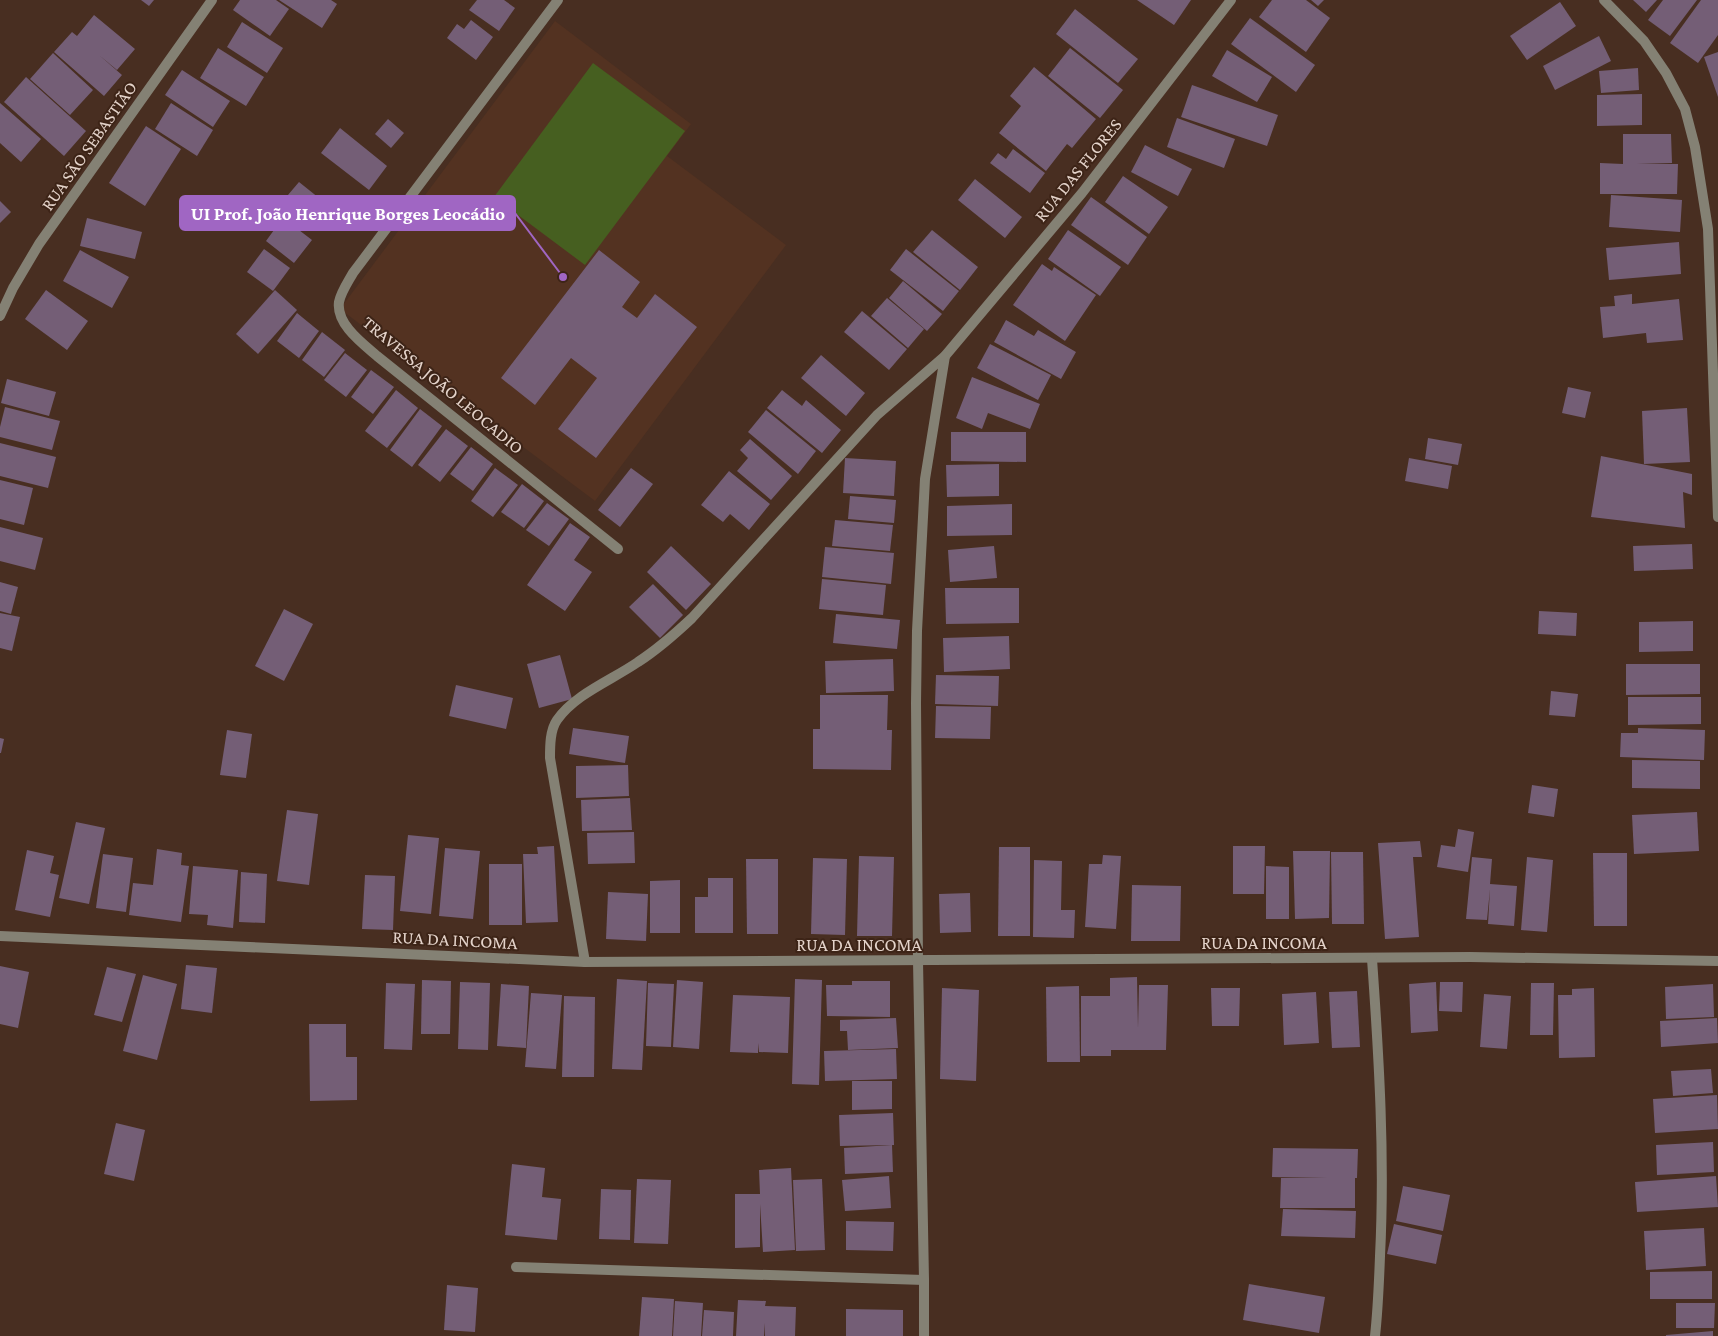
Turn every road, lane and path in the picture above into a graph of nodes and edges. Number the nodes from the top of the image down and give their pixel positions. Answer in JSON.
{"nodes":[{"id":1,"x":212,"y":0,"type":"edge"},
{"id":2,"x":558,"y":0,"type":"edge"},
{"id":3,"x":1231,"y":0,"type":"edge"},
{"id":4,"x":1604,"y":0,"type":"edge"},
{"id":5,"x":0,"y":316,"type":"edge"},
{"id":6,"x":945,"y":356,"type":"junction"},
{"id":7,"x":1718,"y":518,"type":"edge"},
{"id":8,"x":618,"y":549,"type":"dead end"},
{"id":9,"x":0,"y":936,"type":"edge"},
{"id":10,"x":1372,"y":959,"type":"junction"},
{"id":11,"x":918,"y":961,"type":"junction"},
{"id":12,"x":1718,"y":961,"type":"edge"},
{"id":13,"x":585,"y":962,"type":"junction"},
{"id":14,"x":516,"y":1267,"type":"dead end"},
{"id":15,"x":924,"y":1280,"type":"junction"},
{"id":16,"x":924,"y":1336,"type":"edge"},
{"id":17,"x":1375,"y":1336,"type":"edge"}],
"edges":[{"from":1,"to":5,"type":"street","name":"RUA SÃO SEBASTIÃO"},
{"from":2,"to":8,"type":"street","name":"TRAVESSA JOÃO LEOCADIO"},
{"from":3,"to":6,"type":"street","name":"RUA DAS FLORES"},
{"from":4,"to":7,"type":"street"},
{"from":6,"to":11,"type":"street"},
{"from":6,"to":13,"type":"street","name":"RUA DAS FLORES"},
{"from":9,"to":13,"type":"street","name":"RUA DA INCOMA"},
{"from":10,"to":11,"type":"street","name":"RUA DA INCOMA"},
{"from":10,"to":12,"type":"street","name":"RUA DA INCOMA"},
{"from":10,"to":17,"type":"street"},
{"from":11,"to":13,"type":"street","name":"RUA DA INCOMA"},
{"from":11,"to":15,"type":"street"},
{"from":14,"to":15,"type":"street"},
{"from":15,"to":16,"type":"street"}]}
